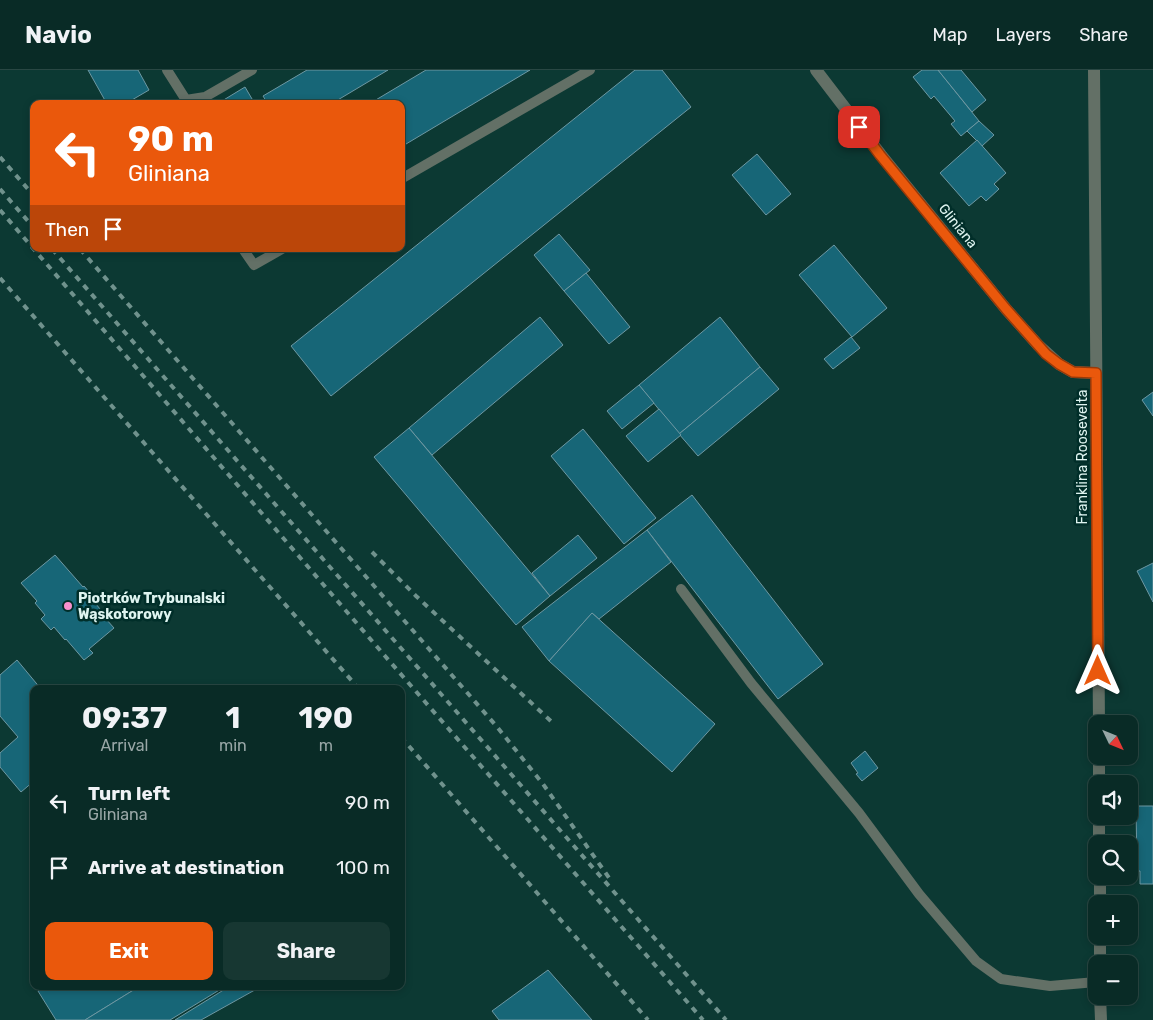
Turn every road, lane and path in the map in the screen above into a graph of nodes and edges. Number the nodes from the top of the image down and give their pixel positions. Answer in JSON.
{"nodes":[{"id":1,"x":167,"y":70,"type":"edge"},
{"id":2,"x":252,"y":70,"type":"edge"},
{"id":3,"x":590,"y":70,"type":"edge"},
{"id":4,"x":816,"y":70,"type":"edge"},
{"id":5,"x":1094,"y":70,"type":"edge"},
{"id":6,"x":185,"y":100,"type":"edge"},
{"id":7,"x":194,"y":100,"type":"edge"},
{"id":8,"x":405,"y":178,"type":"edge"},
{"id":9,"x":244,"y":252,"type":"edge"},
{"id":10,"x":277,"y":252,"type":"edge"},
{"id":11,"x":1096,"y":373,"type":"junction"},
{"id":12,"x":681,"y":589,"type":"dead end"},
{"id":13,"x":1099,"y":715,"type":"edge"},
{"id":14,"x":1088,"y":983,"type":"edge"},
{"id":15,"x":1100,"y":1005,"type":"edge"},
{"id":16,"x":1101,"y":1020,"type":"edge"}],
"edges":[{"from":1,"to":6,"type":"lane"},
{"from":2,"to":7,"type":"lane"},
{"from":3,"to":8,"type":"lane"},
{"from":4,"to":11,"type":"street","name":"Gliniana"},
{"from":5,"to":11,"type":"street","name":"Franklina Roosevelta"},
{"from":9,"to":10,"type":"lane"},
{"from":11,"to":13,"type":"street","name":"Franklina Roosevelta"},
{"from":12,"to":14,"type":"lane"},
{"from":15,"to":16,"type":"street"}]}
